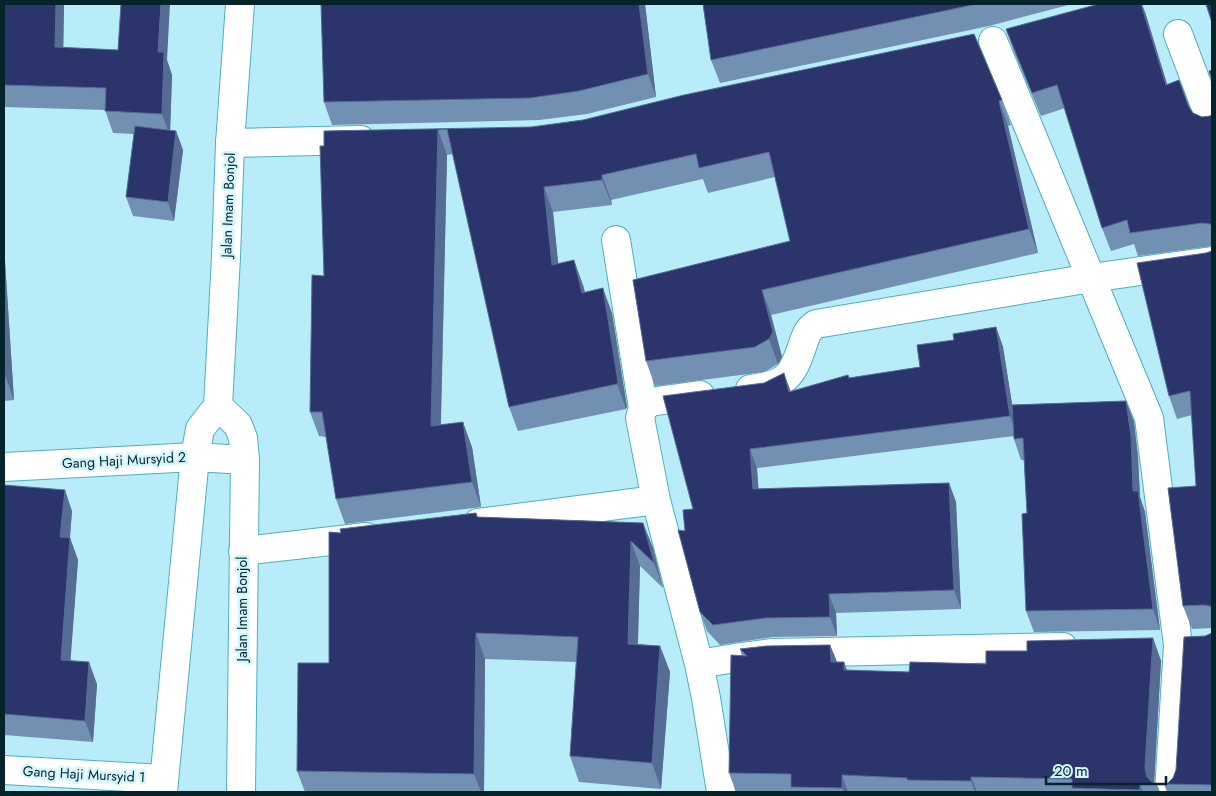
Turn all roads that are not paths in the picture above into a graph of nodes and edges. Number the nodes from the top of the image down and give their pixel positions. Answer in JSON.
{"nodes":[{"id":1,"x":240,"y":4,"type":"edge"},
{"id":2,"x":1021,"y":34,"type":"edge"},
{"id":3,"x":1178,"y":34,"type":"dead end"},
{"id":4,"x":1212,"y":124,"type":"edge"},
{"id":5,"x":384,"y":140,"type":"edge"},
{"id":6,"x":230,"y":143,"type":"junction"},
{"id":7,"x":616,"y":240,"type":"dead end"},
{"id":8,"x":1212,"y":261,"type":"edge"},
{"id":9,"x":1091,"y":278,"type":"junction"},
{"id":10,"x":218,"y":406,"type":"junction"},
{"id":11,"x":643,"y":408,"type":"junction"},
{"id":12,"x":195,"y":457,"type":"junction"},
{"id":13,"x":244,"y":460,"type":"junction"},
{"id":14,"x":4,"y":467,"type":"edge"},
{"id":15,"x":656,"y":500,"type":"junction"},
{"id":16,"x":456,"y":526,"type":"edge"},
{"id":17,"x":388,"y":534,"type":"edge"},
{"id":18,"x":243,"y":552,"type":"junction"},
{"id":19,"x":1089,"y":647,"type":"edge"},
{"id":20,"x":699,"y":664,"type":"junction"},
{"id":21,"x":4,"y":770,"type":"edge"},
{"id":22,"x":164,"y":785,"type":"edge"},
{"id":23,"x":241,"y":792,"type":"edge"},
{"id":24,"x":721,"y":792,"type":"edge"},
{"id":25,"x":1169,"y":792,"type":"edge"}],
"edges":[{"from":1,"to":6,"type":"street","name":"Jalan Imam Bonjol"},
{"from":2,"to":9,"type":"street"},
{"from":3,"to":4,"type":"street"},
{"from":5,"to":6,"type":"street"},
{"from":6,"to":10,"type":"street","name":"Jalan Imam Bonjol"},
{"from":7,"to":11,"type":"street"},
{"from":8,"to":9,"type":"street"},
{"from":9,"to":11,"type":"street"},
{"from":9,"to":25,"type":"street"},
{"from":10,"to":12,"type":"street"},
{"from":10,"to":13,"type":"street","name":"Jalan Imam Bonjol"},
{"from":11,"to":15,"type":"street"},
{"from":12,"to":13,"type":"street","name":"Gang Haji Mursyid 2"},
{"from":12,"to":14,"type":"street","name":"Gang Haji Mursyid 2"},
{"from":12,"to":22,"type":"street"},
{"from":13,"to":18,"type":"street","name":"Jalan Imam Bonjol"},
{"from":15,"to":16,"type":"street"},
{"from":15,"to":20,"type":"street"},
{"from":17,"to":18,"type":"street"},
{"from":18,"to":23,"type":"street","name":"Jalan Imam Bonjol"},
{"from":19,"to":20,"type":"street"},
{"from":20,"to":24,"type":"street"},
{"from":21,"to":22,"type":"street","name":"Gang Haji Mursyid 1"}]}
